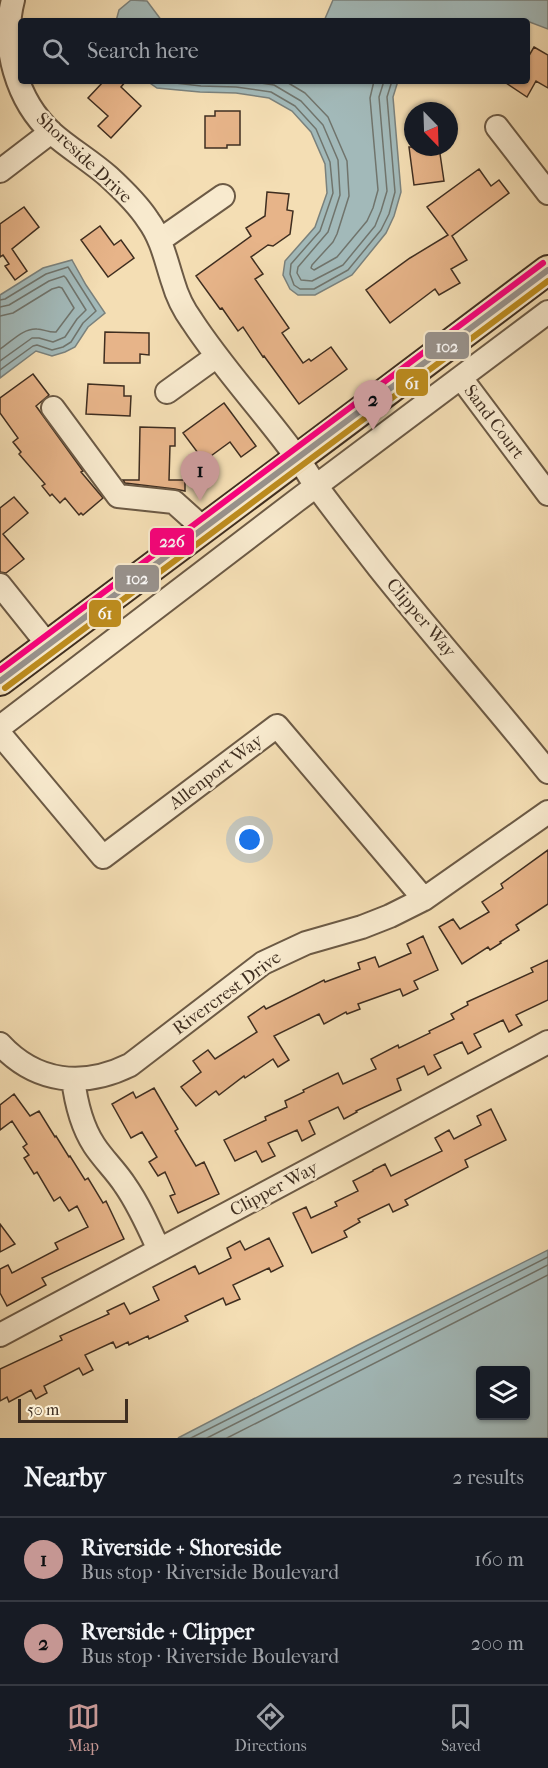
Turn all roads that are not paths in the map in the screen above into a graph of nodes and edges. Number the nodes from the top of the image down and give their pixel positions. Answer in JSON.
{"nodes":[{"id":1,"x":14,"y":0,"type":"edge"},
{"id":2,"x":18,"y":81,"type":"edge"},
{"id":3,"x":19,"y":84,"type":"edge"},
{"id":4,"x":497,"y":127,"type":"dead end"},
{"id":5,"x":51,"y":132,"type":"junction"},
{"id":6,"x":0,"y":171,"type":"edge"},
{"id":7,"x":548,"y":193,"type":"edge"},
{"id":8,"x":223,"y":196,"type":"dead end"},
{"id":9,"x":160,"y":240,"type":"junction"},
{"id":10,"x":548,"y":270,"type":"edge"},
{"id":11,"x":548,"y":312,"type":"edge"},
{"id":12,"x":217,"y":356,"type":"junction"},
{"id":13,"x":461,"y":378,"type":"junction"},
{"id":14,"x":167,"y":392,"type":"dead end"},
{"id":15,"x":53,"y":408,"type":"dead end"},
{"id":16,"x":298,"y":459,"type":"junction"},
{"id":17,"x":316,"y":486,"type":"junction"},
{"id":18,"x":548,"y":494,"type":"edge"},
{"id":19,"x":203,"y":528,"type":"junction"},
{"id":20,"x":0,"y":585,"type":"edge"},
{"id":21,"x":48,"y":645,"type":"junction"},
{"id":22,"x":0,"y":681,"type":"edge"},
{"id":23,"x":0,"y":727,"type":"edge"},
{"id":24,"x":0,"y":734,"type":"edge"},
{"id":25,"x":548,"y":772,"type":"edge"},
{"id":26,"x":548,"y":812,"type":"edge"},
{"id":27,"x":423,"y":899,"type":"junction"},
{"id":28,"x":548,"y":1042,"type":"edge"},
{"id":29,"x":0,"y":1044,"type":"edge"},
{"id":30,"x":73,"y":1079,"type":"junction"},
{"id":31,"x":159,"y":1250,"type":"junction"},
{"id":32,"x":0,"y":1335,"type":"edge"}],
"edges":[{"from":1,"to":2,"type":"street","name":"Shoreside Drive"},
{"from":3,"to":5,"type":"street","name":"Shoreside Drive"},
{"from":4,"to":7,"type":"street"},
{"from":5,"to":6,"type":"street"},
{"from":5,"to":9,"type":"street","name":"Shoreside Drive"},
{"from":8,"to":9,"type":"street"},
{"from":9,"to":12,"type":"street","name":"Shoreside Drive"},
{"from":10,"to":16,"type":"main road"},
{"from":11,"to":13,"type":"street"},
{"from":12,"to":14,"type":"street"},
{"from":12,"to":16,"type":"street","name":"Shoreside Drive"},
{"from":13,"to":17,"type":"street"},
{"from":13,"to":18,"type":"street","name":"Sand Court"},
{"from":15,"to":19,"type":"street"},
{"from":16,"to":17,"type":"street","name":"Clipper Way"},
{"from":16,"to":19,"type":"main road"},
{"from":17,"to":23,"type":"street"},
{"from":17,"to":25,"type":"street","name":"Clipper Way"},
{"from":19,"to":21,"type":"main road"},
{"from":20,"to":21,"type":"street"},
{"from":21,"to":22,"type":"main road"},
{"from":24,"to":27,"type":"street","name":"Allenport Way"},
{"from":26,"to":27,"type":"street","name":"Rivercrest Drive"},
{"from":27,"to":30,"type":"street","name":"Rivercrest Drive"},
{"from":28,"to":31,"type":"street","name":"Clipper Way"},
{"from":29,"to":30,"type":"street","name":"Rivercrest Drive"},
{"from":30,"to":31,"type":"street"},
{"from":31,"to":32,"type":"street","name":"Clipper Way"}]}
